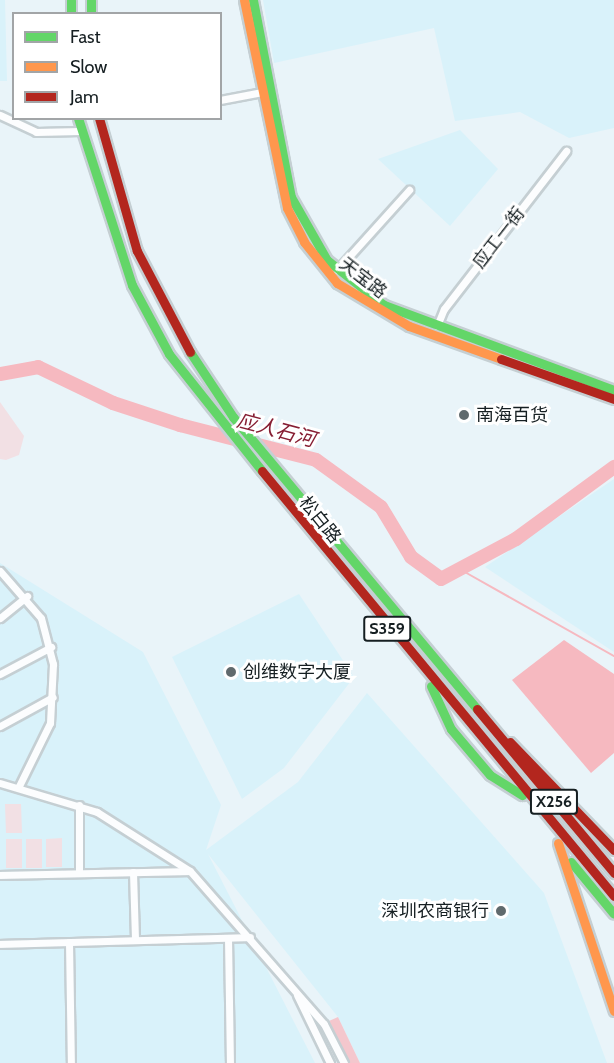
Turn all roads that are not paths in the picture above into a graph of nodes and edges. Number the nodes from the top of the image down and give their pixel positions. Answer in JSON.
{"nodes":[{"id":1,"x":244,"y":0,"type":"edge"},
{"id":2,"x":253,"y":0,"type":"edge"},
{"id":3,"x":262,"y":92,"type":"junction"},
{"id":4,"x":222,"y":100,"type":"edge"},
{"id":5,"x":0,"y":115,"type":"edge"},
{"id":6,"x":78,"y":120,"type":"edge"},
{"id":7,"x":100,"y":120,"type":"edge"},
{"id":8,"x":80,"y":131,"type":"junction"},
{"id":9,"x":566,"y":152,"type":"dead end"},
{"id":10,"x":409,"y":190,"type":"dead end"},
{"id":11,"x":337,"y":270,"type":"junction"},
{"id":12,"x":436,"y":326,"type":"junction"},
{"id":13,"x":614,"y":390,"type":"edge"},
{"id":14,"x":614,"y":399,"type":"edge"},
{"id":15,"x":0,"y":571,"type":"edge"},
{"id":16,"x":27,"y":596,"type":"junction"},
{"id":17,"x":0,"y":618,"type":"edge"},
{"id":18,"x":51,"y":647,"type":"junction"},
{"id":19,"x":0,"y":674,"type":"edge"},
{"id":20,"x":428,"y":677,"type":"junction"},
{"id":21,"x":53,"y":697,"type":"junction"},
{"id":22,"x":0,"y":726,"type":"edge"},
{"id":23,"x":496,"y":731,"type":"junction"},
{"id":24,"x":0,"y":783,"type":"edge"},
{"id":25,"x":19,"y":786,"type":"junction"},
{"id":26,"x":531,"y":801,"type":"junction"},
{"id":27,"x":79,"y":805,"type":"junction"},
{"id":28,"x":558,"y":843,"type":"junction"},
{"id":29,"x":614,"y":848,"type":"edge"},
{"id":30,"x":190,"y":871,"type":"junction"},
{"id":31,"x":133,"y":872,"type":"junction"},
{"id":32,"x":79,"y":873,"type":"junction"},
{"id":33,"x":614,"y":873,"type":"edge"},
{"id":34,"x":0,"y":875,"type":"edge"},
{"id":35,"x":614,"y":896,"type":"edge"},
{"id":36,"x":614,"y":914,"type":"edge"},
{"id":37,"x":250,"y":937,"type":"junction"},
{"id":38,"x":228,"y":938,"type":"junction"},
{"id":39,"x":135,"y":940,"type":"junction"},
{"id":40,"x":69,"y":942,"type":"junction"},
{"id":41,"x":0,"y":944,"type":"edge"},
{"id":42,"x":292,"y":984,"type":"junction"},
{"id":43,"x":614,"y":1011,"type":"edge"},
{"id":44,"x":71,"y":1063,"type":"edge"},
{"id":45,"x":230,"y":1063,"type":"edge"},
{"id":46,"x":330,"y":1063,"type":"edge"},
{"id":47,"x":344,"y":1063,"type":"edge"}],
"edges":[{"from":1,"to":3,"type":"main road","name":"天宝路"},
{"from":2,"to":11,"type":"main road","name":"天宝路"},
{"from":3,"to":4,"type":"street"},
{"from":3,"to":14,"type":"main road","name":"天宝路"},
{"from":5,"to":8,"type":"street"},
{"from":6,"to":8,"type":"main road","name":"松白路","number":"S359"},
{"from":7,"to":23,"type":"main road","name":"松白路","number":"S359"},
{"from":8,"to":20,"type":"main road","name":"松白路","number":"S359"},
{"from":9,"to":12,"type":"street","name":"应工一街"},
{"from":10,"to":11,"type":"street"},
{"from":11,"to":12,"type":"main road","name":"天宝路"},
{"from":12,"to":13,"type":"main road","name":"天宝路"},
{"from":15,"to":16,"type":"street"},
{"from":16,"to":17,"type":"street"},
{"from":16,"to":18,"type":"street"},
{"from":18,"to":19,"type":"street"},
{"from":18,"to":21,"type":"street"},
{"from":20,"to":26,"type":"main road","name":"松白路","number":"S359"},
{"from":20,"to":26,"type":"main road"},
{"from":21,"to":22,"type":"street"},
{"from":21,"to":25,"type":"street"},
{"from":23,"to":29,"type":"main road","number":"S359"},
{"from":23,"to":33,"type":"main road","name":"松白路","number":"X256"},
{"from":24,"to":25,"type":"street"},
{"from":25,"to":27,"type":"street"},
{"from":26,"to":28,"type":"main road","number":"S359"},
{"from":26,"to":35,"type":"main road","name":"松白路","number":"X256"},
{"from":27,"to":30,"type":"street"},
{"from":27,"to":32,"type":"street"},
{"from":28,"to":36,"type":"main road","number":"S359"},
{"from":28,"to":43,"type":"main road","number":"S359"},
{"from":30,"to":31,"type":"street"},
{"from":30,"to":37,"type":"street"},
{"from":31,"to":32,"type":"street"},
{"from":31,"to":39,"type":"street"},
{"from":32,"to":34,"type":"street"},
{"from":37,"to":38,"type":"street"},
{"from":37,"to":42,"type":"street"},
{"from":38,"to":39,"type":"street"},
{"from":38,"to":45,"type":"street"},
{"from":39,"to":40,"type":"street"},
{"from":40,"to":41,"type":"street"},
{"from":40,"to":44,"type":"street"},
{"from":42,"to":46,"type":"street"},
{"from":42,"to":47,"type":"street"}]}
